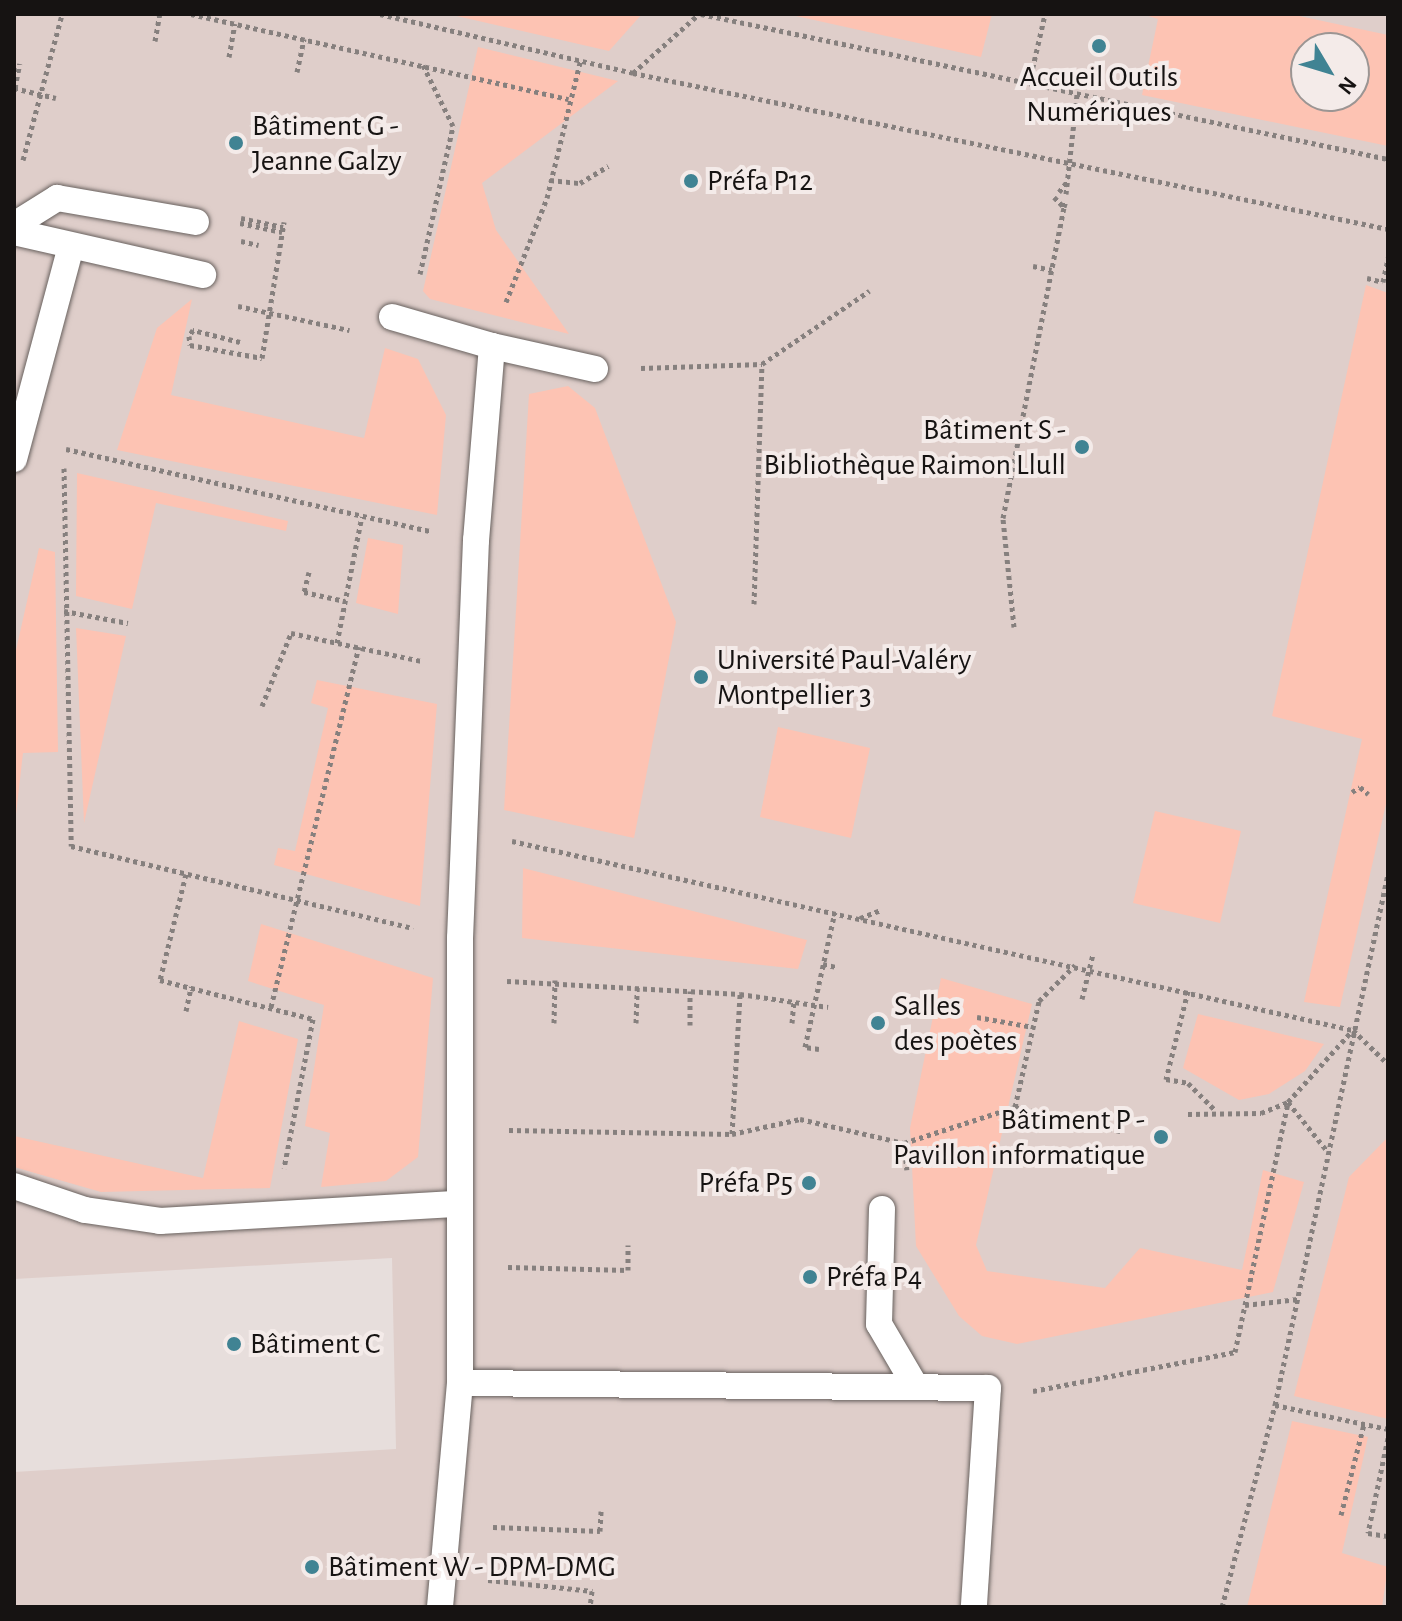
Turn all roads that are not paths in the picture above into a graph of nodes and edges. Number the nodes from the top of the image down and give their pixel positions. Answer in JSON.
{"nodes":[{"id":1,"x":196,"y":222,"type":"dead end"},
{"id":2,"x":14,"y":225,"type":"edge"},
{"id":3,"x":14,"y":232,"type":"edge"},
{"id":4,"x":71,"y":247,"type":"junction"},
{"id":5,"x":203,"y":275,"type":"dead end"},
{"id":6,"x":401,"y":319,"type":"road end"},
{"id":7,"x":492,"y":346,"type":"junction"},
{"id":8,"x":595,"y":369,"type":"road end"},
{"id":9,"x":14,"y":458,"type":"edge"},
{"id":10,"x":14,"y":1186,"type":"edge"},
{"id":11,"x":459,"y":1204,"type":"junction"},
{"id":12,"x":882,"y":1209,"type":"dead end"},
{"id":13,"x":460,"y":1383,"type":"junction"},
{"id":14,"x":916,"y":1387,"type":"junction"},
{"id":15,"x":440,"y":1607,"type":"edge"},
{"id":16,"x":974,"y":1607,"type":"edge"}],
"edges":[{"from":1,"to":2,"type":"lane"},
{"from":3,"to":4,"type":"lane"},
{"from":4,"to":5,"type":"lane"},
{"from":4,"to":9,"type":"lane"},
{"from":6,"to":7,"type":"lane"},
{"from":7,"to":8,"type":"lane"},
{"from":7,"to":11,"type":"lane"},
{"from":10,"to":11,"type":"lane"},
{"from":11,"to":13,"type":"lane"},
{"from":12,"to":14,"type":"lane"},
{"from":13,"to":14,"type":"lane"},
{"from":13,"to":15,"type":"lane"},
{"from":14,"to":16,"type":"lane"}]}
